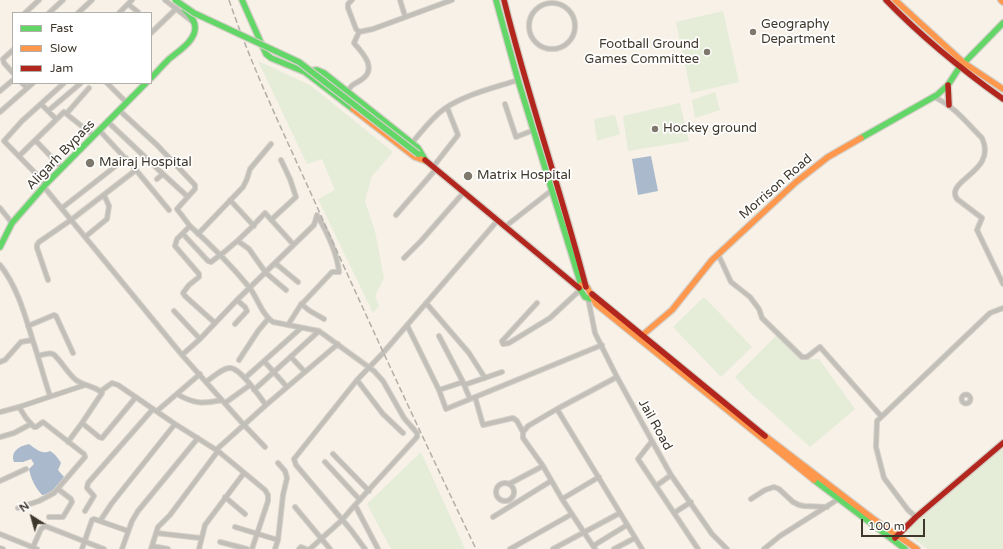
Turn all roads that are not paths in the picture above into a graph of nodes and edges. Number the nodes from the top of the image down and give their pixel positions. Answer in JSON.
{"nodes":[{"id":1,"x":39,"y":0,"type":"edge"},
{"id":2,"x":63,"y":0,"type":"edge"},
{"id":3,"x":92,"y":0,"type":"edge"},
{"id":4,"x":132,"y":0,"type":"edge"},
{"id":5,"x":165,"y":0,"type":"edge"},
{"id":6,"x":175,"y":0,"type":"edge"},
{"id":7,"x":242,"y":0,"type":"edge"},
{"id":8,"x":352,"y":0,"type":"edge"},
{"id":9,"x":400,"y":0,"type":"edge"},
{"id":10,"x":452,"y":0,"type":"edge"},
{"id":11,"x":496,"y":0,"type":"edge"},
{"id":12,"x":504,"y":0,"type":"edge"},
{"id":13,"x":886,"y":0,"type":"edge"},
{"id":14,"x":442,"y":1,"type":"edge"},
{"id":15,"x":898,"y":1,"type":"edge"},
{"id":16,"x":128,"y":4,"type":"junction"},
{"id":17,"x":179,"y":7,"type":"junction"},
{"id":18,"x":26,"y":12,"type":"edge"},
{"id":19,"x":50,"y":12,"type":"edge"},
{"id":20,"x":79,"y":12,"type":"edge"},
{"id":21,"x":120,"y":12,"type":"edge"},
{"id":22,"x":138,"y":12,"type":"edge"},
{"id":23,"x":405,"y":16,"type":"junction"},
{"id":24,"x":1003,"y":23,"type":"edge"},
{"id":25,"x":152,"y":32,"type":"edge"},
{"id":26,"x":358,"y":32,"type":"junction"},
{"id":27,"x":574,"y":33,"type":"joint"},
{"id":28,"x":12,"y":51,"type":"edge"},
{"id":29,"x":964,"y":63,"type":"junction"},
{"id":30,"x":960,"y":68,"type":"junction"},
{"id":31,"x":12,"y":71,"type":"edge"},
{"id":32,"x":305,"y":72,"type":"junction"},
{"id":33,"x":152,"y":77,"type":"edge"},
{"id":34,"x":518,"y":80,"type":"junction"},
{"id":35,"x":12,"y":81,"type":"edge"},
{"id":36,"x":23,"y":84,"type":"edge"},
{"id":37,"x":32,"y":84,"type":"edge"},
{"id":38,"x":63,"y":84,"type":"edge"},
{"id":39,"x":79,"y":84,"type":"edge"},
{"id":40,"x":108,"y":84,"type":"edge"},
{"id":41,"x":145,"y":84,"type":"edge"},
{"id":42,"x":948,"y":85,"type":"junction"},
{"id":43,"x":27,"y":88,"type":"junction"},
{"id":44,"x":89,"y":88,"type":"dead end"},
{"id":45,"x":1003,"y":89,"type":"edge"},
{"id":46,"x":0,"y":91,"type":"edge"},
{"id":47,"x":347,"y":92,"type":"junction"},
{"id":48,"x":936,"y":96,"type":"junction"},
{"id":49,"x":1003,"y":99,"type":"edge"},
{"id":50,"x":126,"y":102,"type":"junction"},
{"id":51,"x":41,"y":104,"type":"junction"},
{"id":52,"x":505,"y":104,"type":"dead end"},
{"id":53,"x":949,"y":105,"type":"junction"},
{"id":54,"x":447,"y":107,"type":"junction"},
{"id":55,"x":119,"y":110,"type":"junction"},
{"id":56,"x":48,"y":111,"type":"junction"},
{"id":57,"x":0,"y":112,"type":"edge"},
{"id":58,"x":66,"y":113,"type":"junction"},
{"id":59,"x":56,"y":119,"type":"junction"},
{"id":60,"x":108,"y":122,"type":"junction"},
{"id":61,"x":534,"y":130,"type":"junction"},
{"id":62,"x":100,"y":131,"type":"junction"},
{"id":63,"x":94,"y":136,"type":"junction"},
{"id":64,"x":2,"y":139,"type":"edge"},
{"id":65,"x":36,"y":141,"type":"junction"},
{"id":66,"x":412,"y":143,"type":"junction"},
{"id":67,"x":272,"y":144,"type":"dead end"},
{"id":68,"x":20,"y":156,"type":"junction"},
{"id":69,"x":126,"y":158,"type":"junction"},
{"id":70,"x":281,"y":160,"type":"dead end"},
{"id":71,"x":426,"y":161,"type":"junction"},
{"id":72,"x":62,"y":167,"type":"junction"},
{"id":73,"x":435,"y":168,"type":"junction"},
{"id":74,"x":136,"y":170,"type":"junction"},
{"id":75,"x":163,"y":174,"type":"junction"},
{"id":76,"x":157,"y":179,"type":"dead end"},
{"id":77,"x":45,"y":186,"type":"junction"},
{"id":78,"x":552,"y":190,"type":"junction"},
{"id":79,"x":464,"y":192,"type":"junction"},
{"id":80,"x":104,"y":195,"type":"junction"},
{"id":81,"x":188,"y":198,"type":"junction"},
{"id":82,"x":230,"y":200,"type":"junction"},
{"id":83,"x":0,"y":208,"type":"edge"},
{"id":84,"x":62,"y":208,"type":"junction"},
{"id":85,"x":169,"y":210,"type":"dead end"},
{"id":86,"x":396,"y":215,"type":"dead end"},
{"id":87,"x":71,"y":220,"type":"junction"},
{"id":88,"x":271,"y":220,"type":"junction"},
{"id":89,"x":498,"y":220,"type":"junction"},
{"id":90,"x":12,"y":223,"type":"junction"},
{"id":91,"x":190,"y":226,"type":"junction"},
{"id":92,"x":254,"y":226,"type":"junction"},
{"id":93,"x":506,"y":226,"type":"junction"},
{"id":94,"x":182,"y":234,"type":"junction"},
{"id":95,"x":198,"y":234,"type":"junction"},
{"id":96,"x":86,"y":237,"type":"junction"},
{"id":97,"x":238,"y":241,"type":"junction"},
{"id":98,"x":293,"y":244,"type":"junction"},
{"id":99,"x":0,"y":247,"type":"edge"},
{"id":100,"x":718,"y":254,"type":"junction"},
{"id":101,"x":222,"y":255,"type":"junction"},
{"id":102,"x":404,"y":258,"type":"dead end"},
{"id":103,"x":275,"y":264,"type":"junction"},
{"id":104,"x":0,"y":265,"type":"edge"},
{"id":105,"x":266,"y":273,"type":"junction"},
{"id":106,"x":48,"y":280,"type":"dead end"},
{"id":107,"x":298,"y":282,"type":"dead end"},
{"id":108,"x":1003,"y":284,"type":"edge"},
{"id":109,"x":581,"y":287,"type":"junction"},
{"id":110,"x":250,"y":288,"type":"junction"},
{"id":111,"x":286,"y":290,"type":"dead end"},
{"id":112,"x":590,"y":296,"type":"junction"},
{"id":113,"x":237,"y":300,"type":"junction"},
{"id":114,"x":426,"y":303,"type":"junction"},
{"id":115,"x":537,"y":303,"type":"dead end"},
{"id":116,"x":301,"y":304,"type":"junction"},
{"id":117,"x":1003,"y":308,"type":"edge"},
{"id":118,"x":174,"y":311,"type":"dead end"},
{"id":119,"x":268,"y":319,"type":"junction"},
{"id":120,"x":324,"y":319,"type":"dead end"},
{"id":121,"x":215,"y":323,"type":"junction"},
{"id":122,"x":235,"y":324,"type":"dead end"},
{"id":123,"x":288,"y":325,"type":"junction"},
{"id":124,"x":407,"y":325,"type":"junction"},
{"id":125,"x":28,"y":326,"type":"junction"},
{"id":126,"x":301,"y":328,"type":"junction"},
{"id":127,"x":319,"y":331,"type":"junction"},
{"id":128,"x":439,"y":336,"type":"dead end"},
{"id":129,"x":641,"y":337,"type":"junction"},
{"id":130,"x":200,"y":339,"type":"junction"},
{"id":131,"x":32,"y":340,"type":"junction"},
{"id":132,"x":338,"y":344,"type":"junction"},
{"id":133,"x":602,"y":345,"type":"junction"},
{"id":134,"x":73,"y":353,"type":"dead end"},
{"id":135,"x":182,"y":355,"type":"junction"},
{"id":136,"x":38,"y":356,"type":"junction"},
{"id":137,"x":291,"y":357,"type":"junction"},
{"id":138,"x":239,"y":360,"type":"dead end"},
{"id":139,"x":264,"y":361,"type":"junction"},
{"id":140,"x":0,"y":362,"type":"edge"},
{"id":141,"x":368,"y":368,"type":"junction"},
{"id":142,"x":305,"y":372,"type":"junction"},
{"id":143,"x":502,"y":372,"type":"dead end"},
{"id":144,"x":273,"y":373,"type":"junction"},
{"id":145,"x":200,"y":374,"type":"junction"},
{"id":146,"x":617,"y":377,"type":"junction"},
{"id":147,"x":245,"y":378,"type":"junction"},
{"id":148,"x":485,"y":378,"type":"junction"},
{"id":149,"x":357,"y":380,"type":"junction"},
{"id":150,"x":206,"y":382,"type":"junction"},
{"id":151,"x":463,"y":383,"type":"junction"},
{"id":152,"x":85,"y":385,"type":"junction"},
{"id":153,"x":250,"y":385,"type":"junction"},
{"id":154,"x":287,"y":388,"type":"junction"},
{"id":155,"x":254,"y":390,"type":"junction"},
{"id":156,"x":439,"y":390,"type":"junction"},
{"id":157,"x":100,"y":391,"type":"junction"},
{"id":158,"x":177,"y":394,"type":"junction"},
{"id":159,"x":50,"y":396,"type":"junction"},
{"id":160,"x":136,"y":397,"type":"junction"},
{"id":161,"x":475,"y":397,"type":"junction"},
{"id":162,"x":470,"y":399,"type":"junction"},
{"id":163,"x":224,"y":402,"type":"junction"},
{"id":164,"x":266,"y":405,"type":"junction"},
{"id":165,"x":19,"y":407,"type":"junction"},
{"id":166,"x":557,"y":409,"type":"junction"},
{"id":167,"x":155,"y":410,"type":"junction"},
{"id":168,"x":0,"y":412,"type":"edge"},
{"id":169,"x":881,"y":416,"type":"junction"},
{"id":170,"x":82,"y":423,"type":"junction"},
{"id":171,"x":30,"y":424,"type":"junction"},
{"id":172,"x":175,"y":424,"type":"junction"},
{"id":173,"x":244,"y":425,"type":"junction"},
{"id":174,"x":522,"y":432,"type":"junction"},
{"id":175,"x":403,"y":433,"type":"dead end"},
{"id":176,"x":0,"y":437,"type":"edge"},
{"id":177,"x":198,"y":438,"type":"junction"},
{"id":178,"x":652,"y":441,"type":"junction"},
{"id":179,"x":68,"y":442,"type":"junction"},
{"id":180,"x":1003,"y":443,"type":"edge"},
{"id":181,"x":265,"y":447,"type":"dead end"},
{"id":182,"x":217,"y":450,"type":"junction"},
{"id":183,"x":333,"y":454,"type":"dead end"},
{"id":184,"x":325,"y":462,"type":"dead end"},
{"id":185,"x":278,"y":464,"type":"dead end"},
{"id":186,"x":543,"y":466,"type":"junction"},
{"id":187,"x":26,"y":469,"type":"dead end"},
{"id":188,"x":244,"y":473,"type":"junction"},
{"id":189,"x":671,"y":475,"type":"junction"},
{"id":190,"x":599,"y":477,"type":"junction"},
{"id":191,"x":0,"y":481,"type":"edge"},
{"id":192,"x":551,"y":481,"type":"junction"},
{"id":193,"x":509,"y":484,"type":"junction"},
{"id":194,"x":656,"y":486,"type":"junction"},
{"id":195,"x":58,"y":489,"type":"junction"},
{"id":196,"x":369,"y":491,"type":"junction"},
{"id":197,"x":226,"y":497,"type":"junction"},
{"id":198,"x":841,"y":497,"type":"junction"},
{"id":199,"x":562,"y":499,"type":"junction"},
{"id":200,"x":751,"y":499,"type":"dead end"},
{"id":201,"x":360,"y":500,"type":"junction"},
{"id":202,"x":691,"y":502,"type":"junction"},
{"id":203,"x":355,"y":505,"type":"junction"},
{"id":204,"x":295,"y":507,"type":"dead end"},
{"id":205,"x":827,"y":507,"type":"junction"},
{"id":206,"x":18,"y":508,"type":"dead end"},
{"id":207,"x":84,"y":511,"type":"dead end"},
{"id":208,"x":620,"y":513,"type":"junction"},
{"id":209,"x":674,"y":513,"type":"junction"},
{"id":210,"x":245,"y":514,"type":"dead end"},
{"id":211,"x":572,"y":514,"type":"junction"},
{"id":212,"x":49,"y":517,"type":"dead end"},
{"id":213,"x":493,"y":517,"type":"dead end"},
{"id":214,"x":916,"y":517,"type":"junction"},
{"id":215,"x":342,"y":520,"type":"junction"},
{"id":216,"x":100,"y":521,"type":"junction"},
{"id":217,"x":627,"y":525,"type":"junction"},
{"id":218,"x":235,"y":527,"type":"dead end"},
{"id":219,"x":128,"y":531,"type":"junction"},
{"id":220,"x":583,"y":532,"type":"junction"},
{"id":221,"x":156,"y":533,"type":"junction"},
{"id":222,"x":257,"y":533,"type":"junction"},
{"id":223,"x":0,"y":534,"type":"edge"},
{"id":224,"x":200,"y":538,"type":"junction"},
{"id":225,"x":322,"y":538,"type":"junction"},
{"id":226,"x":635,"y":538,"type":"junction"},
{"id":227,"x":895,"y":538,"type":"junction"},
{"id":228,"x":278,"y":540,"type":"junction"},
{"id":229,"x":85,"y":541,"type":"junction"},
{"id":230,"x":220,"y":542,"type":"dead end"},
{"id":231,"x":151,"y":547,"type":"edge"},
{"id":232,"x":233,"y":547,"type":"edge"},
{"id":233,"x":594,"y":547,"type":"edge"},
{"id":234,"x":35,"y":548,"type":"edge"},
{"id":235,"x":82,"y":549,"type":"edge"},
{"id":236,"x":104,"y":549,"type":"edge"},
{"id":237,"x":122,"y":549,"type":"edge"},
{"id":238,"x":168,"y":549,"type":"edge"},
{"id":239,"x":199,"y":549,"type":"edge"},
{"id":240,"x":247,"y":549,"type":"edge"},
{"id":241,"x":252,"y":549,"type":"edge"},
{"id":242,"x":275,"y":549,"type":"edge"},
{"id":243,"x":299,"y":549,"type":"edge"},
{"id":244,"x":306,"y":549,"type":"edge"},
{"id":245,"x":310,"y":549,"type":"edge"},
{"id":246,"x":330,"y":549,"type":"edge"},
{"id":247,"x":365,"y":549,"type":"edge"},
{"id":248,"x":377,"y":549,"type":"edge"},
{"id":249,"x":510,"y":549,"type":"edge"},
{"id":250,"x":553,"y":549,"type":"edge"},
{"id":251,"x":614,"y":549,"type":"edge"},
{"id":252,"x":642,"y":549,"type":"edge"},
{"id":253,"x":698,"y":549,"type":"edge"},
{"id":254,"x":727,"y":549,"type":"edge"},
{"id":255,"x":764,"y":549,"type":"edge"},
{"id":256,"x":905,"y":549,"type":"edge"},
{"id":257,"x":917,"y":549,"type":"edge"}],
"edges":[{"from":1,"to":18,"type":"street"},
{"from":2,"to":19,"type":"street"},
{"from":3,"to":20,"type":"street"},
{"from":4,"to":16,"type":"street"},
{"from":5,"to":17,"type":"street"},
{"from":6,"to":17,"type":"main road"},
{"from":6,"to":71,"type":"main road","bridge":true},
{"from":7,"to":32,"type":"main road"},
{"from":8,"to":26,"type":"street"},
{"from":9,"to":23,"type":"street"},
{"from":10,"to":14,"type":"street"},
{"from":11,"to":34,"type":"main road"},
{"from":12,"to":109,"type":"main road"},
{"from":13,"to":30,"type":"main road"},
{"from":14,"to":23,"type":"street"},
{"from":15,"to":29,"type":"main road"},
{"from":16,"to":21,"type":"street"},
{"from":16,"to":22,"type":"street"},
{"from":17,"to":25,"type":"street"},
{"from":17,"to":33,"type":"main road"},
{"from":23,"to":26,"type":"street"},
{"from":24,"to":29,"type":"main road","name":"Morrison Road"},
{"from":26,"to":47,"type":"street"},
{"from":27,"to":27,"type":"street"},
{"from":28,"to":31,"type":"street"},
{"from":29,"to":30,"type":"main road","name":"Morrison Road"},
{"from":29,"to":45,"type":"main road"},
{"from":30,"to":42,"type":"main road","name":"Morrison Road"},
{"from":30,"to":49,"type":"main road"},
{"from":32,"to":47,"type":"main road"},
{"from":32,"to":71,"type":"main road"},
{"from":34,"to":54,"type":"street"},
{"from":34,"to":61,"type":"main road"},
{"from":35,"to":46,"type":"street"},
{"from":36,"to":43,"type":"street"},
{"from":37,"to":43,"type":"street"},
{"from":38,"to":51,"type":"street"},
{"from":39,"to":56,"type":"street"},
{"from":40,"to":50,"type":"street"},
{"from":41,"to":50,"type":"main road","name":"Aligarh Bypass"},
{"from":42,"to":48,"type":"main road","name":"Morrison Road"},
{"from":42,"to":53,"type":"main road"},
{"from":43,"to":57,"type":"street"},
{"from":44,"to":58,"type":"street"},
{"from":47,"to":66,"type":"main road"},
{"from":48,"to":53,"type":"street"},
{"from":48,"to":100,"type":"main road","name":"Morrison Road"},
{"from":50,"to":55,"type":"main road","name":"Aligarh Bypass"},
{"from":51,"to":56,"type":"street"},
{"from":51,"to":64,"type":"street"},
{"from":52,"to":61,"type":"street"},
{"from":53,"to":108,"type":"street"},
{"from":54,"to":66,"type":"street"},
{"from":54,"to":73,"type":"street"},
{"from":55,"to":60,"type":"main road","name":"Aligarh Bypass"},
{"from":55,"to":81,"type":"street"},
{"from":56,"to":59,"type":"street"},
{"from":58,"to":59,"type":"street"},
{"from":58,"to":63,"type":"street"},
{"from":59,"to":65,"type":"street"},
{"from":60,"to":62,"type":"main road","name":"Aligarh Bypass"},
{"from":60,"to":75,"type":"street"},
{"from":61,"to":78,"type":"main road"},
{"from":62,"to":63,"type":"main road","name":"Aligarh Bypass"},
{"from":62,"to":69,"type":"street"},
{"from":63,"to":72,"type":"main road","name":"Aligarh Bypass"},
{"from":64,"to":68,"type":"street"},
{"from":65,"to":68,"type":"street"},
{"from":65,"to":72,"type":"street"},
{"from":66,"to":71,"type":"main road"},
{"from":67,"to":82,"type":"street"},
{"from":68,"to":77,"type":"street"},
{"from":69,"to":74,"type":"street"},
{"from":69,"to":84,"type":"street"},
{"from":70,"to":88,"type":"street"},
{"from":71,"to":73,"type":"main road"},
{"from":72,"to":77,"type":"main road","name":"Aligarh Bypass"},
{"from":73,"to":79,"type":"main road"},
{"from":73,"to":86,"type":"street"},
{"from":74,"to":80,"type":"street"},
{"from":74,"to":85,"type":"street"},
{"from":75,"to":76,"type":"street"},
{"from":75,"to":81,"type":"street"},
{"from":77,"to":84,"type":"street"},
{"from":77,"to":90,"type":"main road","name":"Aligarh Bypass"},
{"from":78,"to":93,"type":"street"},
{"from":78,"to":109,"type":"main road"},
{"from":79,"to":89,"type":"main road"},
{"from":79,"to":102,"type":"street"},
{"from":80,"to":87,"type":"street"},
{"from":80,"to":96,"type":"street"},
{"from":81,"to":91,"type":"street"},
{"from":82,"to":92,"type":"street"},
{"from":82,"to":95,"type":"street"},
{"from":83,"to":90,"type":"street"},
{"from":84,"to":87,"type":"street"},
{"from":87,"to":96,"type":"street"},
{"from":87,"to":106,"type":"street"},
{"from":88,"to":92,"type":"street"},
{"from":88,"to":98,"type":"street"},
{"from":89,"to":93,"type":"main road"},
{"from":89,"to":114,"type":"street"},
{"from":90,"to":99,"type":"main road","name":"Aligarh Bypass"},
{"from":91,"to":94,"type":"street"},
{"from":91,"to":95,"type":"street"},
{"from":92,"to":97,"type":"street"},
{"from":93,"to":109,"type":"main road"},
{"from":94,"to":101,"type":"street"},
{"from":94,"to":121,"type":"street"},
{"from":95,"to":101,"type":"street"},
{"from":96,"to":135,"type":"street"},
{"from":97,"to":101,"type":"street"},
{"from":97,"to":105,"type":"street"},
{"from":98,"to":103,"type":"street"},
{"from":98,"to":116,"type":"street"},
{"from":100,"to":129,"type":"main road","name":"Morrison Road"},
{"from":100,"to":169,"type":"street"},
{"from":101,"to":110,"type":"street"},
{"from":103,"to":105,"type":"street"},
{"from":103,"to":107,"type":"street"},
{"from":104,"to":125,"type":"street"},
{"from":105,"to":110,"type":"street"},
{"from":105,"to":111,"type":"street"},
{"from":109,"to":112,"type":"main road"},
{"from":109,"to":115,"type":"street"},
{"from":110,"to":113,"type":"street"},
{"from":110,"to":119,"type":"street"},
{"from":112,"to":129,"type":"main road"},
{"from":112,"to":133,"type":"street","name":"Jail Road"},
{"from":113,"to":121,"type":"street"},
{"from":113,"to":122,"type":"street"},
{"from":114,"to":124,"type":"street"},
{"from":114,"to":148,"type":"street"},
{"from":116,"to":120,"type":"street"},
{"from":116,"to":123,"type":"street"},
{"from":117,"to":169,"type":"street"},
{"from":118,"to":130,"type":"street"},
{"from":119,"to":123,"type":"street"},
{"from":119,"to":138,"type":"street"},
{"from":121,"to":130,"type":"street"},
{"from":123,"to":126,"type":"street"},
{"from":124,"to":141,"type":"street"},
{"from":124,"to":156,"type":"street"},
{"from":125,"to":131,"type":"street"},
{"from":125,"to":134,"type":"street"},
{"from":126,"to":127,"type":"street"},
{"from":126,"to":139,"type":"street"},
{"from":127,"to":132,"type":"street"},
{"from":127,"to":137,"type":"street"},
{"from":128,"to":151,"type":"street"},
{"from":129,"to":198,"type":"main road"},
{"from":130,"to":135,"type":"street"},
{"from":131,"to":136,"type":"street"},
{"from":131,"to":140,"type":"street"},
{"from":132,"to":141,"type":"street"},
{"from":132,"to":142,"type":"street"},
{"from":133,"to":146,"type":"street","name":"Jail Road"},
{"from":133,"to":161,"type":"street"},
{"from":135,"to":145,"type":"street"},
{"from":136,"to":152,"type":"street"},
{"from":136,"to":159,"type":"street"},
{"from":137,"to":142,"type":"street"},
{"from":137,"to":144,"type":"street"},
{"from":139,"to":144,"type":"street"},
{"from":139,"to":147,"type":"street"},
{"from":141,"to":149,"type":"street"},
{"from":141,"to":196,"type":"street"},
{"from":142,"to":154,"type":"street"},
{"from":143,"to":148,"type":"street"},
{"from":144,"to":154,"type":"street"},
{"from":144,"to":155,"type":"street"},
{"from":145,"to":150,"type":"street"},
{"from":145,"to":158,"type":"street"},
{"from":146,"to":166,"type":"street"},
{"from":146,"to":178,"type":"street","name":"Jail Road"},
{"from":147,"to":150,"type":"street"},
{"from":147,"to":153,"type":"street"},
{"from":148,"to":151,"type":"street"},
{"from":149,"to":175,"type":"street"},
{"from":149,"to":215,"type":"street"},
{"from":150,"to":163,"type":"street"},
{"from":151,"to":156,"type":"street"},
{"from":151,"to":162,"type":"street"},
{"from":152,"to":157,"type":"street"},
{"from":152,"to":159,"type":"street"},
{"from":153,"to":155,"type":"street"},
{"from":153,"to":163,"type":"street"},
{"from":154,"to":164,"type":"street"},
{"from":155,"to":164,"type":"street"},
{"from":156,"to":162,"type":"street"},
{"from":157,"to":160,"type":"street"},
{"from":157,"to":170,"type":"street"},
{"from":158,"to":163,"type":"street"},
{"from":158,"to":167,"type":"street"},
{"from":159,"to":165,"type":"street"},
{"from":160,"to":167,"type":"street"},
{"from":160,"to":170,"type":"street"},
{"from":161,"to":162,"type":"street"},
{"from":161,"to":174,"type":"street"},
{"from":163,"to":173,"type":"street"},
{"from":164,"to":173,"type":"street"},
{"from":165,"to":168,"type":"street"},
{"from":165,"to":171,"type":"street"},
{"from":166,"to":174,"type":"street"},
{"from":166,"to":190,"type":"street"},
{"from":167,"to":172,"type":"street"},
{"from":167,"to":207,"type":"street"},
{"from":169,"to":214,"type":"street"},
{"from":170,"to":179,"type":"street"},
{"from":171,"to":176,"type":"street"},
{"from":171,"to":179,"type":"street"},
{"from":172,"to":177,"type":"street"},
{"from":172,"to":216,"type":"street"},
{"from":173,"to":181,"type":"street"},
{"from":173,"to":182,"type":"street"},
{"from":174,"to":186,"type":"street"},
{"from":177,"to":182,"type":"street"},
{"from":177,"to":219,"type":"street"},
{"from":178,"to":189,"type":"street","name":"Jail Road"},
{"from":178,"to":194,"type":"street"},
{"from":179,"to":195,"type":"street"},
{"from":180,"to":214,"type":"main road"},
{"from":182,"to":188,"type":"street"},
{"from":182,"to":221,"type":"street"},
{"from":183,"to":196,"type":"street"},
{"from":184,"to":201,"type":"street"},
{"from":185,"to":228,"type":"street"},
{"from":186,"to":192,"type":"street"},
{"from":186,"to":193,"type":"street"},
{"from":187,"to":191,"type":"street"},
{"from":188,"to":197,"type":"street"},
{"from":188,"to":222,"type":"street"},
{"from":189,"to":194,"type":"street"},
{"from":189,"to":202,"type":"street","name":"Jail Road"},
{"from":190,"to":199,"type":"street"},
{"from":190,"to":208,"type":"street"},
{"from":192,"to":199,"type":"street"},
{"from":192,"to":213,"type":"street"},
{"from":193,"to":193,"type":"street"},
{"from":194,"to":209,"type":"street"},
{"from":195,"to":206,"type":"street"},
{"from":195,"to":212,"type":"street"},
{"from":196,"to":201,"type":"street"},
{"from":197,"to":210,"type":"street"},
{"from":197,"to":224,"type":"street"},
{"from":198,"to":205,"type":"street"},
{"from":198,"to":227,"type":"main road"},
{"from":199,"to":211,"type":"street"},
{"from":200,"to":205,"type":"street"},
{"from":201,"to":203,"type":"street"},
{"from":202,"to":209,"type":"street"},
{"from":202,"to":254,"type":"street","name":"Jail Road"},
{"from":203,"to":215,"type":"street"},
{"from":203,"to":248,"type":"street"},
{"from":204,"to":225,"type":"street"},
{"from":205,"to":255,"type":"street"},
{"from":208,"to":217,"type":"street"},
{"from":208,"to":220,"type":"street"},
{"from":209,"to":253,"type":"street"},
{"from":211,"to":220,"type":"street"},
{"from":211,"to":249,"type":"street"},
{"from":214,"to":227,"type":"main road"},
{"from":215,"to":225,"type":"street"},
{"from":215,"to":247,"type":"street"},
{"from":216,"to":219,"type":"street"},
{"from":216,"to":229,"type":"street"},
{"from":217,"to":226,"type":"street"},
{"from":217,"to":233,"type":"street"},
{"from":218,"to":222,"type":"street"},
{"from":219,"to":237,"type":"street"},
{"from":220,"to":233,"type":"street"},
{"from":220,"to":250,"type":"street"},
{"from":221,"to":224,"type":"street"},
{"from":221,"to":231,"type":"street"},
{"from":222,"to":228,"type":"street"},
{"from":222,"to":241,"type":"street"},
{"from":223,"to":234,"type":"street"},
{"from":224,"to":239,"type":"street"},
{"from":225,"to":245,"type":"street"},
{"from":225,"to":246,"type":"street"},
{"from":226,"to":251,"type":"street"},
{"from":226,"to":252,"type":"street"},
{"from":227,"to":256,"type":"main road"},
{"from":227,"to":257,"type":"main road"},
{"from":228,"to":242,"type":"street"},
{"from":229,"to":234,"type":"street"},
{"from":229,"to":235,"type":"street"},
{"from":229,"to":236,"type":"street"},
{"from":230,"to":232,"type":"street"},
{"from":231,"to":238,"type":"street"},
{"from":232,"to":240,"type":"street"},
{"from":243,"to":244,"type":"street"}]}
